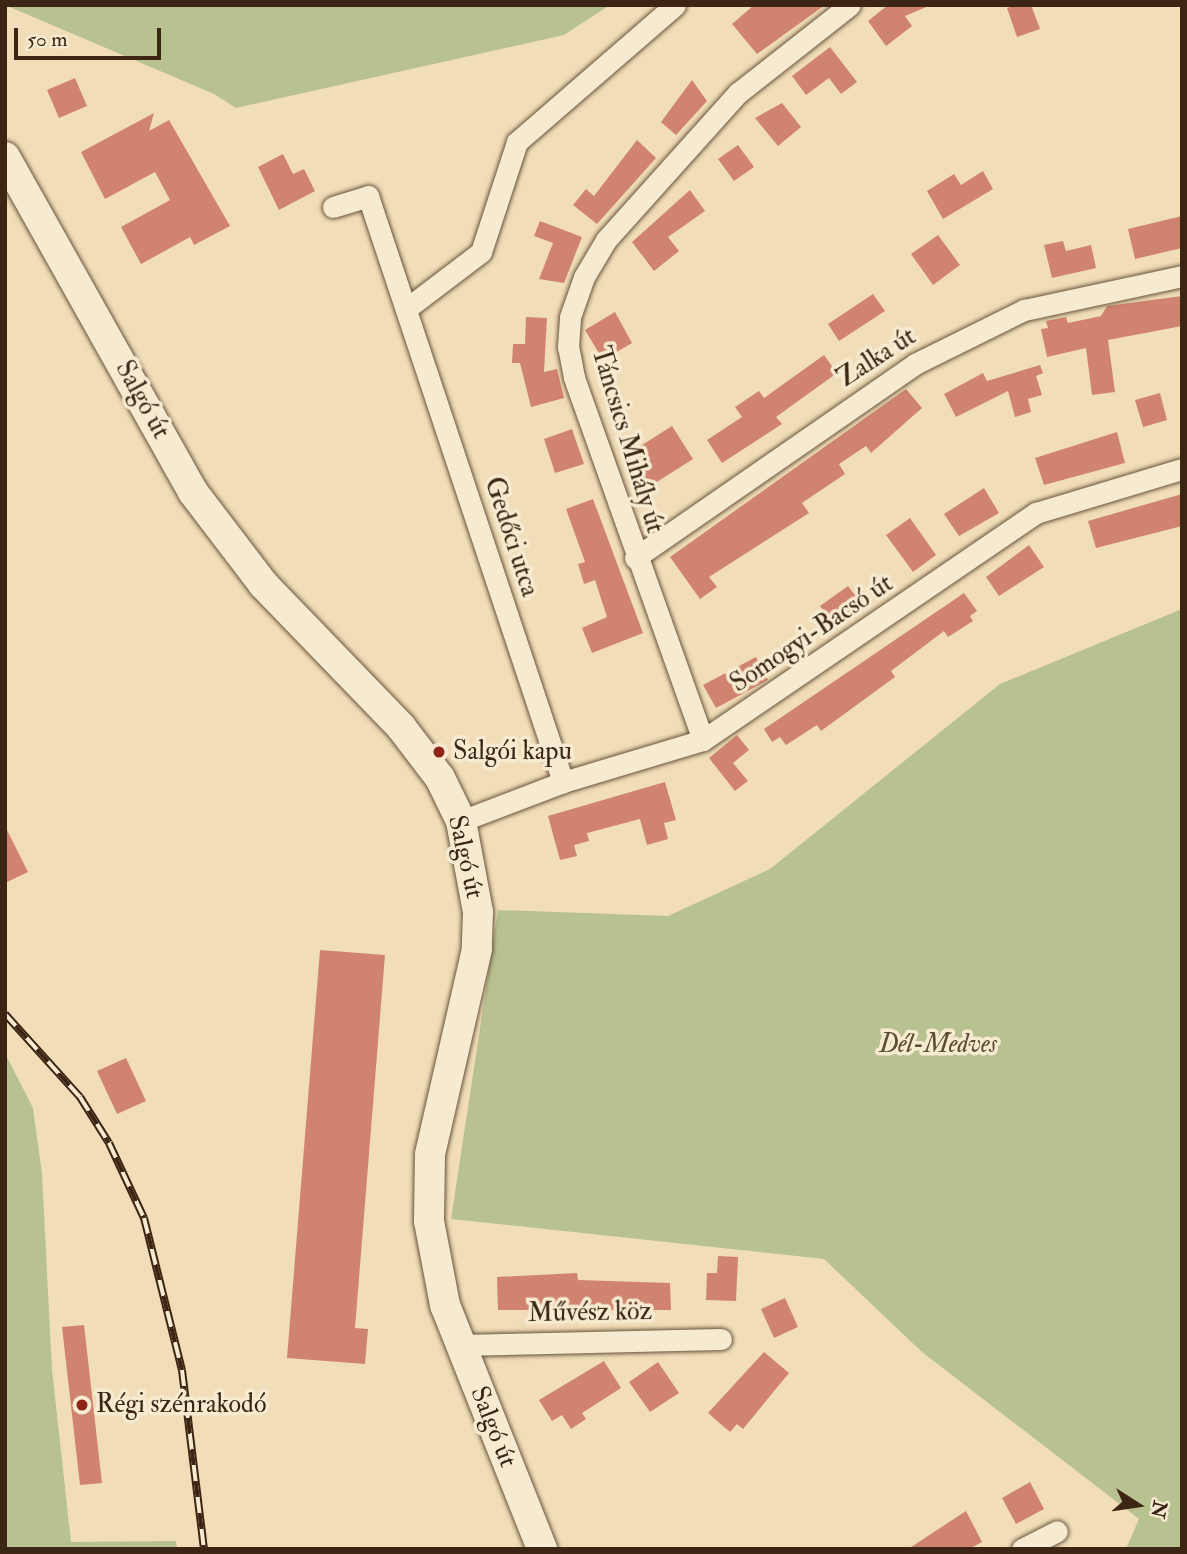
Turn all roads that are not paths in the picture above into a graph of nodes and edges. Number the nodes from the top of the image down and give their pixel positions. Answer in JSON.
{"nodes":[{"id":1,"x":675,"y":5,"type":"edge"},
{"id":2,"x":850,"y":5,"type":"edge"},
{"id":3,"x":5,"y":157,"type":"edge"},
{"id":4,"x":333,"y":207,"type":"dead end"},
{"id":5,"x":1182,"y":276,"type":"edge"},
{"id":6,"x":406,"y":309,"type":"junction"},
{"id":7,"x":1182,"y":469,"type":"edge"},
{"id":8,"x":635,"y":558,"type":"junction"},
{"id":9,"x":703,"y":740,"type":"junction"},
{"id":10,"x":564,"y":782,"type":"junction"},
{"id":11,"x":461,"y":821,"type":"junction"},
{"id":12,"x":722,"y":1339,"type":"dead end"},
{"id":13,"x":460,"y":1345,"type":"junction"},
{"id":14,"x":1057,"y":1531,"type":"dead end"},
{"id":15,"x":542,"y":1549,"type":"edge"},
{"id":16,"x":1022,"y":1549,"type":"edge"}],
"edges":[{"from":1,"to":6,"type":"street"},
{"from":2,"to":8,"type":"street","name":"Táncsics Mihály út"},
{"from":3,"to":11,"type":"main road","name":"Salgó út"},
{"from":4,"to":6,"type":"street","name":"Gedőci utca"},
{"from":5,"to":8,"type":"street","name":"Zalka út"},
{"from":6,"to":10,"type":"street","name":"Gedőci utca"},
{"from":7,"to":9,"type":"street","name":"Somogyi-Bacsó út"},
{"from":8,"to":9,"type":"street","name":"Táncsics Mihály út"},
{"from":9,"to":10,"type":"street","name":"Somogyi-Bacsó út"},
{"from":10,"to":11,"type":"street","name":"Somogyi-Bacsó út"},
{"from":11,"to":13,"type":"main road","name":"Salgó út"},
{"from":12,"to":13,"type":"street","name":"Művész köz"},
{"from":13,"to":15,"type":"main road","name":"Salgó út"},
{"from":14,"to":16,"type":"street"}]}
